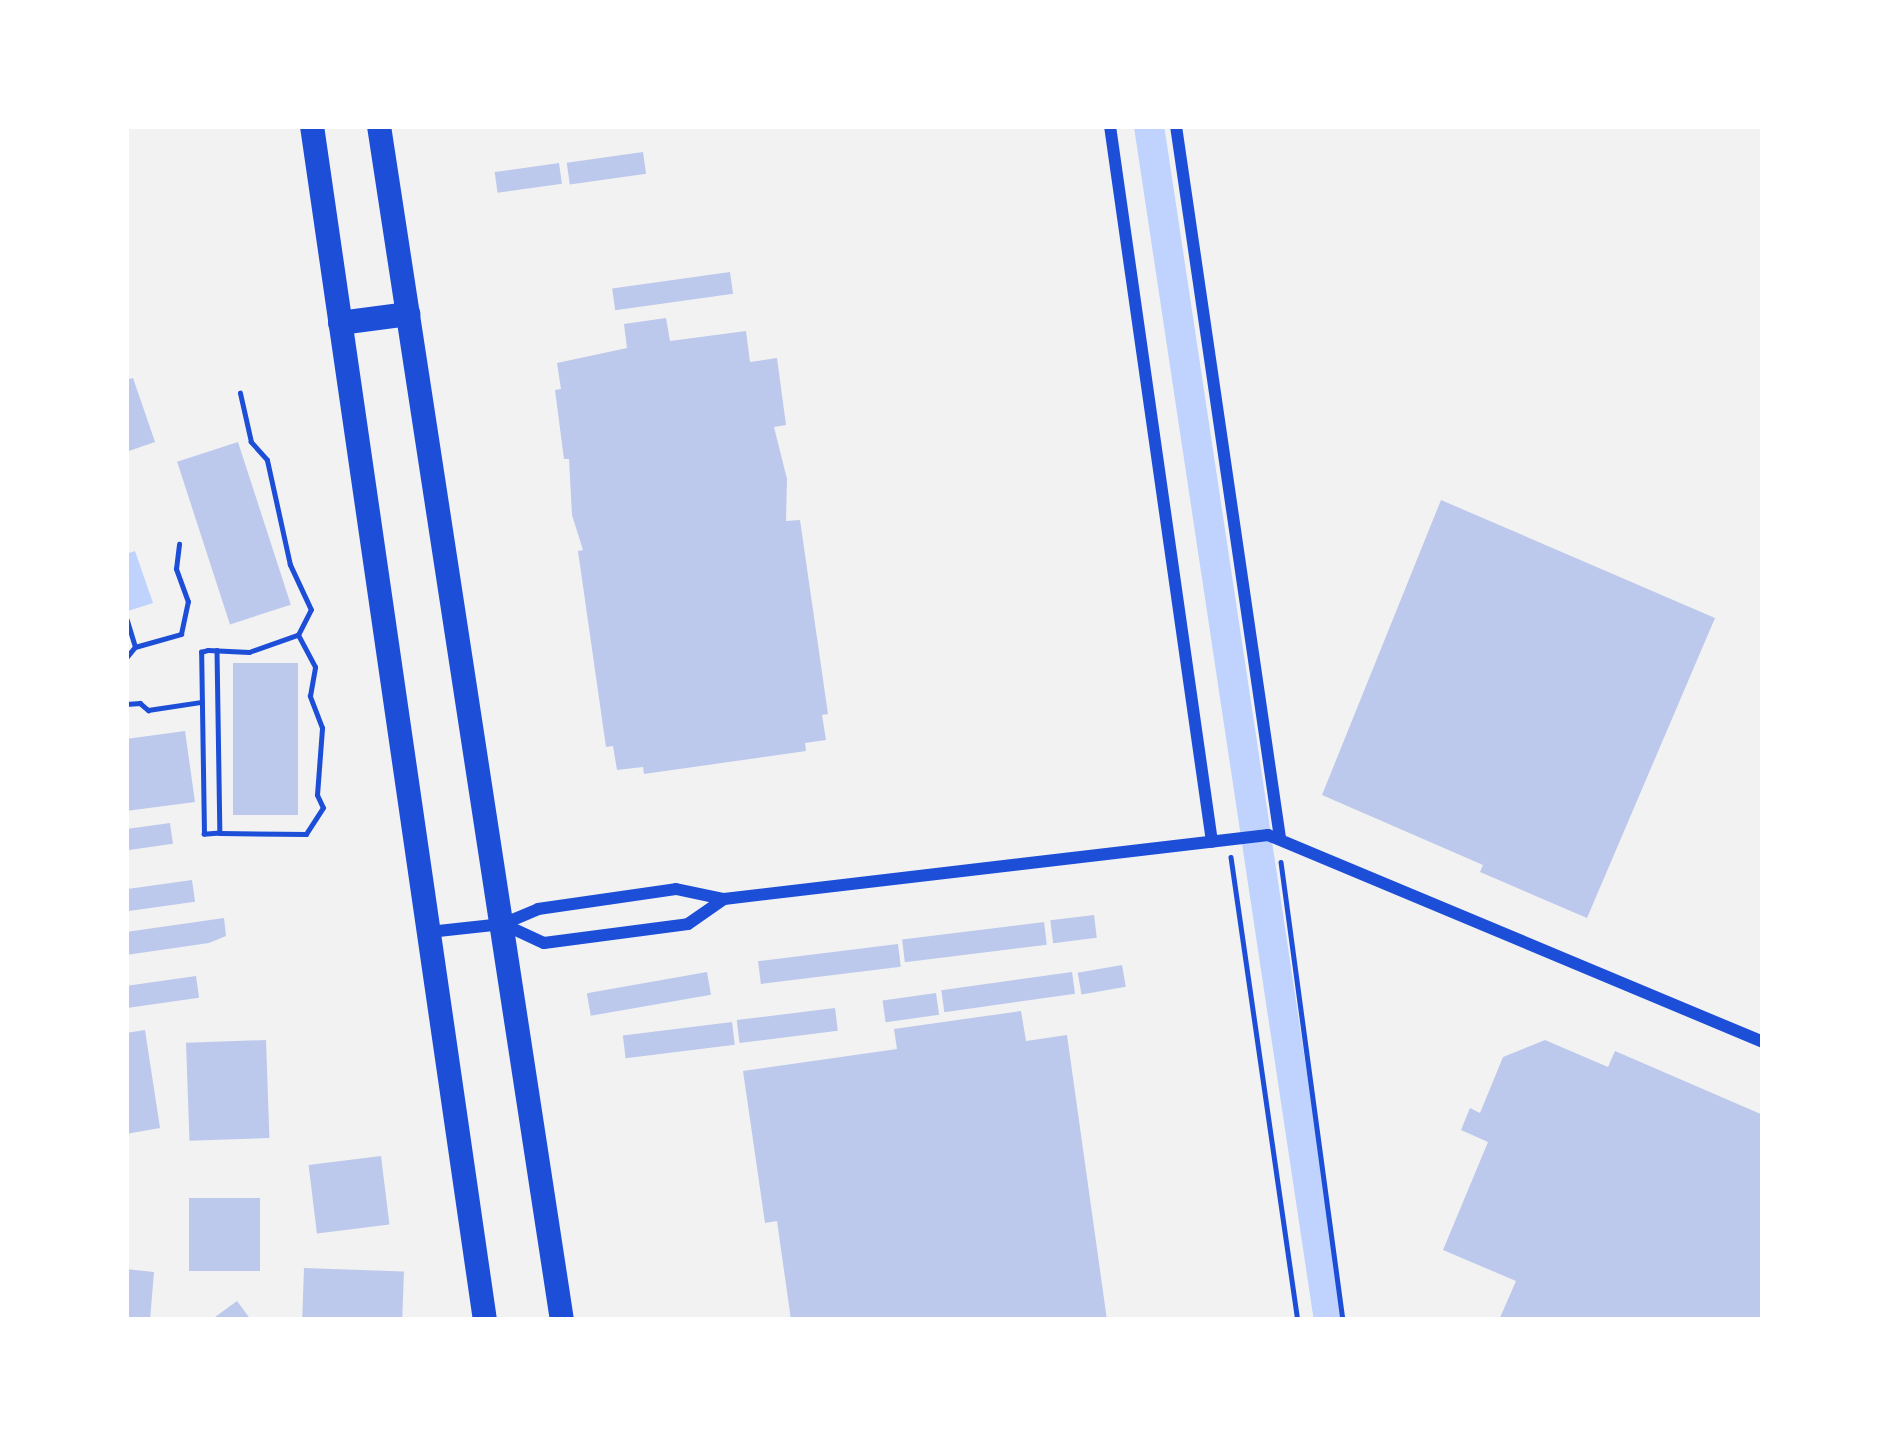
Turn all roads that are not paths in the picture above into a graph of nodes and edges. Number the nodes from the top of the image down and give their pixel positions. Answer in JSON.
{"nodes":[{"id":1,"x":312,"y":126,"type":"edge"},
{"id":2,"x":379,"y":126,"type":"edge"},
{"id":3,"x":1110,"y":126,"type":"edge"},
{"id":4,"x":1176,"y":126,"type":"edge"},
{"id":5,"x":408,"y":314,"type":"junction"},
{"id":6,"x":340,"y":323,"type":"junction"},
{"id":7,"x":1274,"y":837,"type":"junction"},
{"id":8,"x":1212,"y":842,"type":"junction"},
{"id":9,"x":724,"y":898,"type":"junction"},
{"id":10,"x":503,"y":924,"type":"junction"},
{"id":11,"x":427,"y":932,"type":"junction"},
{"id":12,"x":1763,"y":1042,"type":"edge"},
{"id":13,"x":485,"y":1320,"type":"edge"},
{"id":14,"x":562,"y":1320,"type":"edge"}],
"edges":[{"from":1,"to":6,"type":"main road"},
{"from":2,"to":5,"type":"main road"},
{"from":3,"to":8,"type":"street"},
{"from":4,"to":7,"type":"street"},
{"from":5,"to":6,"type":"main road"},
{"from":5,"to":10,"type":"main road"},
{"from":6,"to":11,"type":"main road"},
{"from":7,"to":8,"type":"street"},
{"from":7,"to":12,"type":"street"},
{"from":8,"to":9,"type":"street"},
{"from":9,"to":10,"type":"street"},
{"from":9,"to":10,"type":"street"},
{"from":10,"to":11,"type":"street"},
{"from":10,"to":14,"type":"main road"},
{"from":11,"to":13,"type":"main road"}]}
